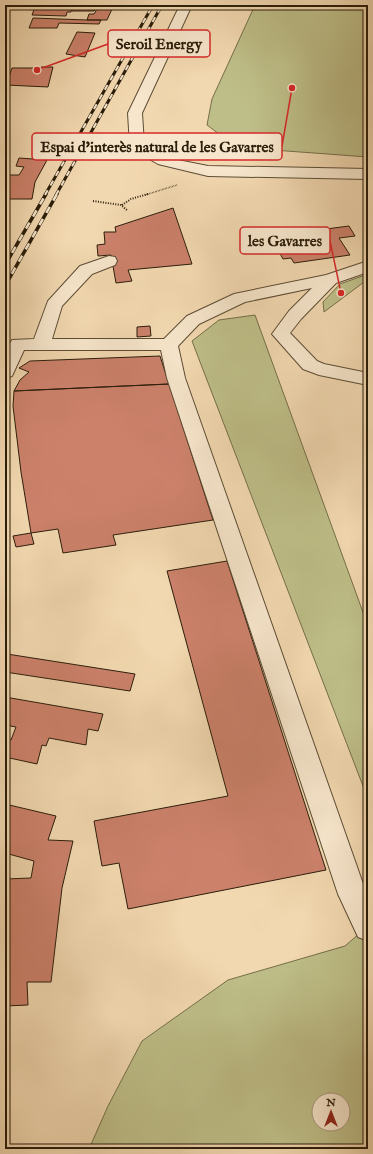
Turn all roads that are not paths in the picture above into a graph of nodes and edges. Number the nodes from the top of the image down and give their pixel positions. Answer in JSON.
{"nodes":[{"id":1,"x":186,"y":5,"type":"edge"},
{"id":2,"x":368,"y":174,"type":"edge"},
{"id":3,"x":109,"y":262,"type":"dead end"},
{"id":4,"x":368,"y":266,"type":"edge"},
{"id":5,"x":330,"y":279,"type":"junction"},
{"id":6,"x":40,"y":344,"type":"junction"},
{"id":7,"x":169,"y":346,"type":"junction"},
{"id":8,"x":368,"y":365,"type":"edge"},
{"id":9,"x":319,"y":369,"type":"junction"},
{"id":10,"x":5,"y":372,"type":"edge"},
{"id":11,"x":368,"y":379,"type":"edge"},
{"id":12,"x":368,"y":928,"type":"edge"}],
"edges":[{"from":1,"to":2,"type":"street"},
{"from":3,"to":6,"type":"street"},
{"from":4,"to":5,"type":"street"},
{"from":5,"to":7,"type":"street"},
{"from":5,"to":9,"type":"street"},
{"from":6,"to":7,"type":"street"},
{"from":6,"to":10,"type":"street"},
{"from":7,"to":12,"type":"street"},
{"from":8,"to":9,"type":"street"},
{"from":9,"to":11,"type":"street"}]}
